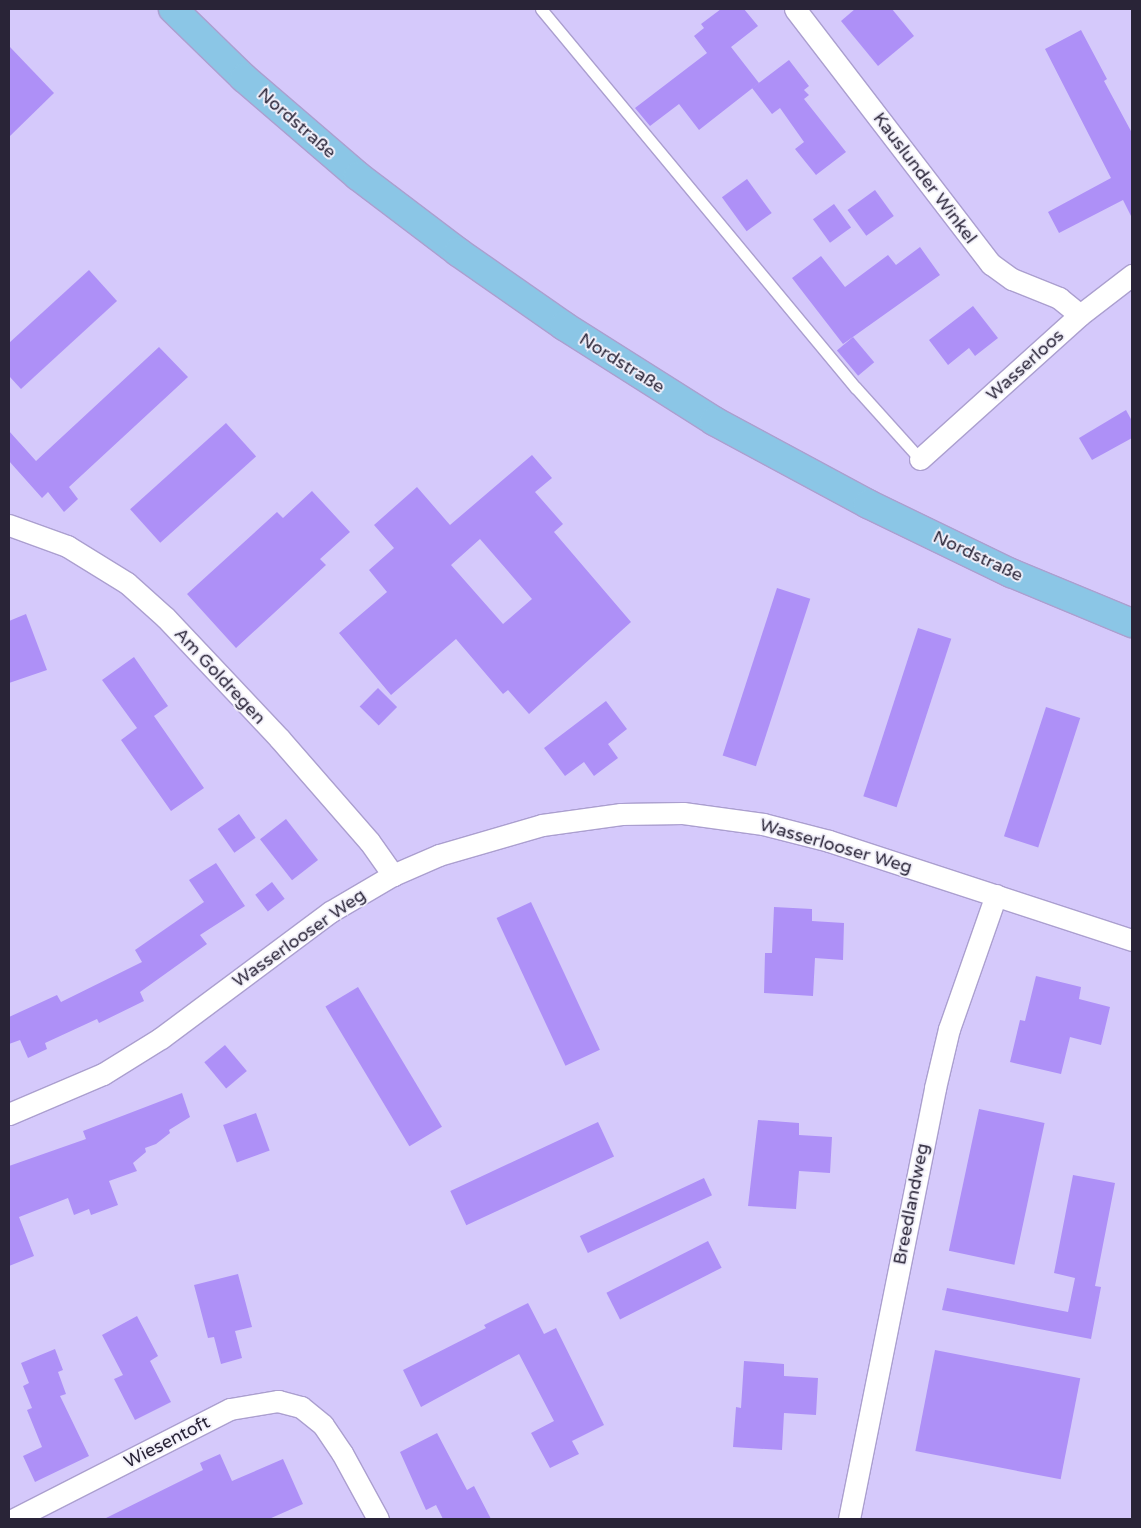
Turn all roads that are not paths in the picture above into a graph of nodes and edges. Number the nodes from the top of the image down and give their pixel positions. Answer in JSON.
{"nodes":[{"id":1,"x":173,"y":9,"type":"edge"},
{"id":2,"x":541,"y":9,"type":"edge"},
{"id":3,"x":795,"y":9,"type":"edge"},
{"id":4,"x":1132,"y":275,"type":"edge"},
{"id":5,"x":1080,"y":315,"type":"junction"},
{"id":6,"x":920,"y":459,"type":"joint"},
{"id":7,"x":9,"y":525,"type":"edge"},
{"id":8,"x":1132,"y":623,"type":"edge"},
{"id":9,"x":394,"y":875,"type":"junction"},
{"id":10,"x":996,"y":894,"type":"junction"},
{"id":11,"x":1132,"y":940,"type":"edge"},
{"id":12,"x":9,"y":1114,"type":"edge"},
{"id":13,"x":14,"y":1519,"type":"edge"},
{"id":14,"x":378,"y":1519,"type":"edge"},
{"id":15,"x":849,"y":1519,"type":"edge"}],
"edges":[{"from":1,"to":8,"type":"main road","name":"Nordstraße"},
{"from":2,"to":6,"type":"lane"},
{"from":3,"to":5,"type":"street","name":"Kauslunder Winkel"},
{"from":4,"to":5,"type":"street","name":"Wasserloos"},
{"from":5,"to":6,"type":"street","name":"Wasserloos"},
{"from":7,"to":9,"type":"street","name":"Am Goldregen"},
{"from":9,"to":10,"type":"street","name":"Wasserlooser Weg"},
{"from":9,"to":12,"type":"street","name":"Wasserlooser Weg"},
{"from":10,"to":11,"type":"street","name":"Wasserlooser Weg"},
{"from":10,"to":15,"type":"street","name":"Breedlandweg"},
{"from":13,"to":14,"type":"street","name":"Wiesentoft"}]}
